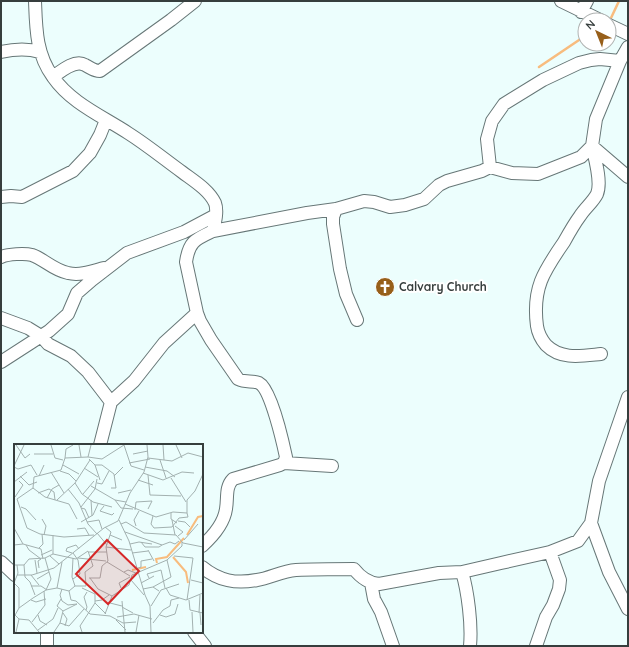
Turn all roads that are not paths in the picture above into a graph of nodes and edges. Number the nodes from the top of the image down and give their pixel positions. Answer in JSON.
{"nodes":[{"id":1,"x":35,"y":1,"type":"edge"},
{"id":2,"x":195,"y":1,"type":"edge"},
{"id":3,"x":561,"y":1,"type":"edge"},
{"id":4,"x":584,"y":6,"type":"edge"},
{"id":5,"x":617,"y":29,"type":"edge"},
{"id":6,"x":628,"y":34,"type":"edge"},
{"id":7,"x":628,"y":47,"type":"edge"},
{"id":8,"x":1,"y":52,"type":"edge"},
{"id":9,"x":40,"y":52,"type":"junction"},
{"id":10,"x":620,"y":61,"type":"junction"},
{"id":11,"x":53,"y":77,"type":"junction"},
{"id":12,"x":106,"y":120,"type":"junction"},
{"id":13,"x":592,"y":146,"type":"junction"},
{"id":14,"x":490,"y":167,"type":"junction"},
{"id":15,"x":628,"y":176,"type":"edge"},
{"id":16,"x":1,"y":197,"type":"edge"},
{"id":17,"x":336,"y":209,"type":"junction"},
{"id":18,"x":216,"y":215,"type":"junction"},
{"id":19,"x":213,"y":231,"type":"junction"},
{"id":20,"x":1,"y":257,"type":"edge"},
{"id":21,"x":109,"y":266,"type":"junction"},
{"id":22,"x":197,"y":313,"type":"junction"},
{"id":23,"x":1,"y":318,"type":"edge"},
{"id":24,"x":357,"y":320,"type":"dead end"},
{"id":25,"x":41,"y":336,"type":"junction"},
{"id":26,"x":601,"y":354,"type":"dead end"},
{"id":27,"x":1,"y":362,"type":"edge"},
{"id":28,"x":628,"y":397,"type":"edge"},
{"id":29,"x":111,"y":402,"type":"junction"},
{"id":30,"x":100,"y":444,"type":"edge"},
{"id":31,"x":284,"y":463,"type":"junction"},
{"id":32,"x":332,"y":466,"type":"dead end"},
{"id":33,"x":591,"y":523,"type":"junction"},
{"id":34,"x":203,"y":545,"type":"edge"},
{"id":35,"x":550,"y":552,"type":"junction"},
{"id":36,"x":1,"y":562,"type":"edge"},
{"id":37,"x":203,"y":568,"type":"edge"},
{"id":38,"x":462,"y":572,"type":"junction"},
{"id":39,"x":14,"y":574,"type":"edge"},
{"id":40,"x":370,"y":583,"type":"junction"},
{"id":41,"x":628,"y":609,"type":"edge"},
{"id":42,"x":47,"y":633,"type":"edge"},
{"id":43,"x":195,"y":633,"type":"edge"},
{"id":44,"x":47,"y":646,"type":"edge"},
{"id":45,"x":205,"y":646,"type":"edge"},
{"id":46,"x":393,"y":646,"type":"edge"},
{"id":47,"x":470,"y":646,"type":"edge"},
{"id":48,"x":536,"y":646,"type":"edge"}],
"edges":[{"from":1,"to":9,"type":"street"},
{"from":2,"to":11,"type":"street"},
{"from":3,"to":4,"type":"street"},
{"from":5,"to":6,"type":"street"},
{"from":7,"to":10,"type":"street"},
{"from":8,"to":9,"type":"street"},
{"from":9,"to":11,"type":"street"},
{"from":10,"to":13,"type":"street"},
{"from":10,"to":14,"type":"street"},
{"from":11,"to":12,"type":"street"},
{"from":12,"to":16,"type":"street"},
{"from":12,"to":18,"type":"street"},
{"from":13,"to":14,"type":"street"},
{"from":13,"to":15,"type":"street"},
{"from":13,"to":26,"type":"street"},
{"from":14,"to":17,"type":"street"},
{"from":17,"to":19,"type":"street"},
{"from":17,"to":24,"type":"street"},
{"from":18,"to":19,"type":"street"},
{"from":18,"to":21,"type":"street"},
{"from":19,"to":22,"type":"street"},
{"from":20,"to":21,"type":"street"},
{"from":21,"to":25,"type":"street"},
{"from":22,"to":29,"type":"street"},
{"from":22,"to":31,"type":"street"},
{"from":23,"to":25,"type":"street"},
{"from":25,"to":27,"type":"street"},
{"from":25,"to":29,"type":"street"},
{"from":28,"to":33,"type":"street"},
{"from":29,"to":30,"type":"street"},
{"from":31,"to":32,"type":"street"},
{"from":31,"to":34,"type":"street"},
{"from":33,"to":35,"type":"street"},
{"from":33,"to":41,"type":"street"},
{"from":35,"to":38,"type":"street"},
{"from":35,"to":48,"type":"street"},
{"from":36,"to":39,"type":"street"},
{"from":37,"to":40,"type":"street"},
{"from":38,"to":40,"type":"street"},
{"from":38,"to":47,"type":"street"},
{"from":40,"to":46,"type":"street"},
{"from":42,"to":44,"type":"street"},
{"from":43,"to":45,"type":"street"}]}
